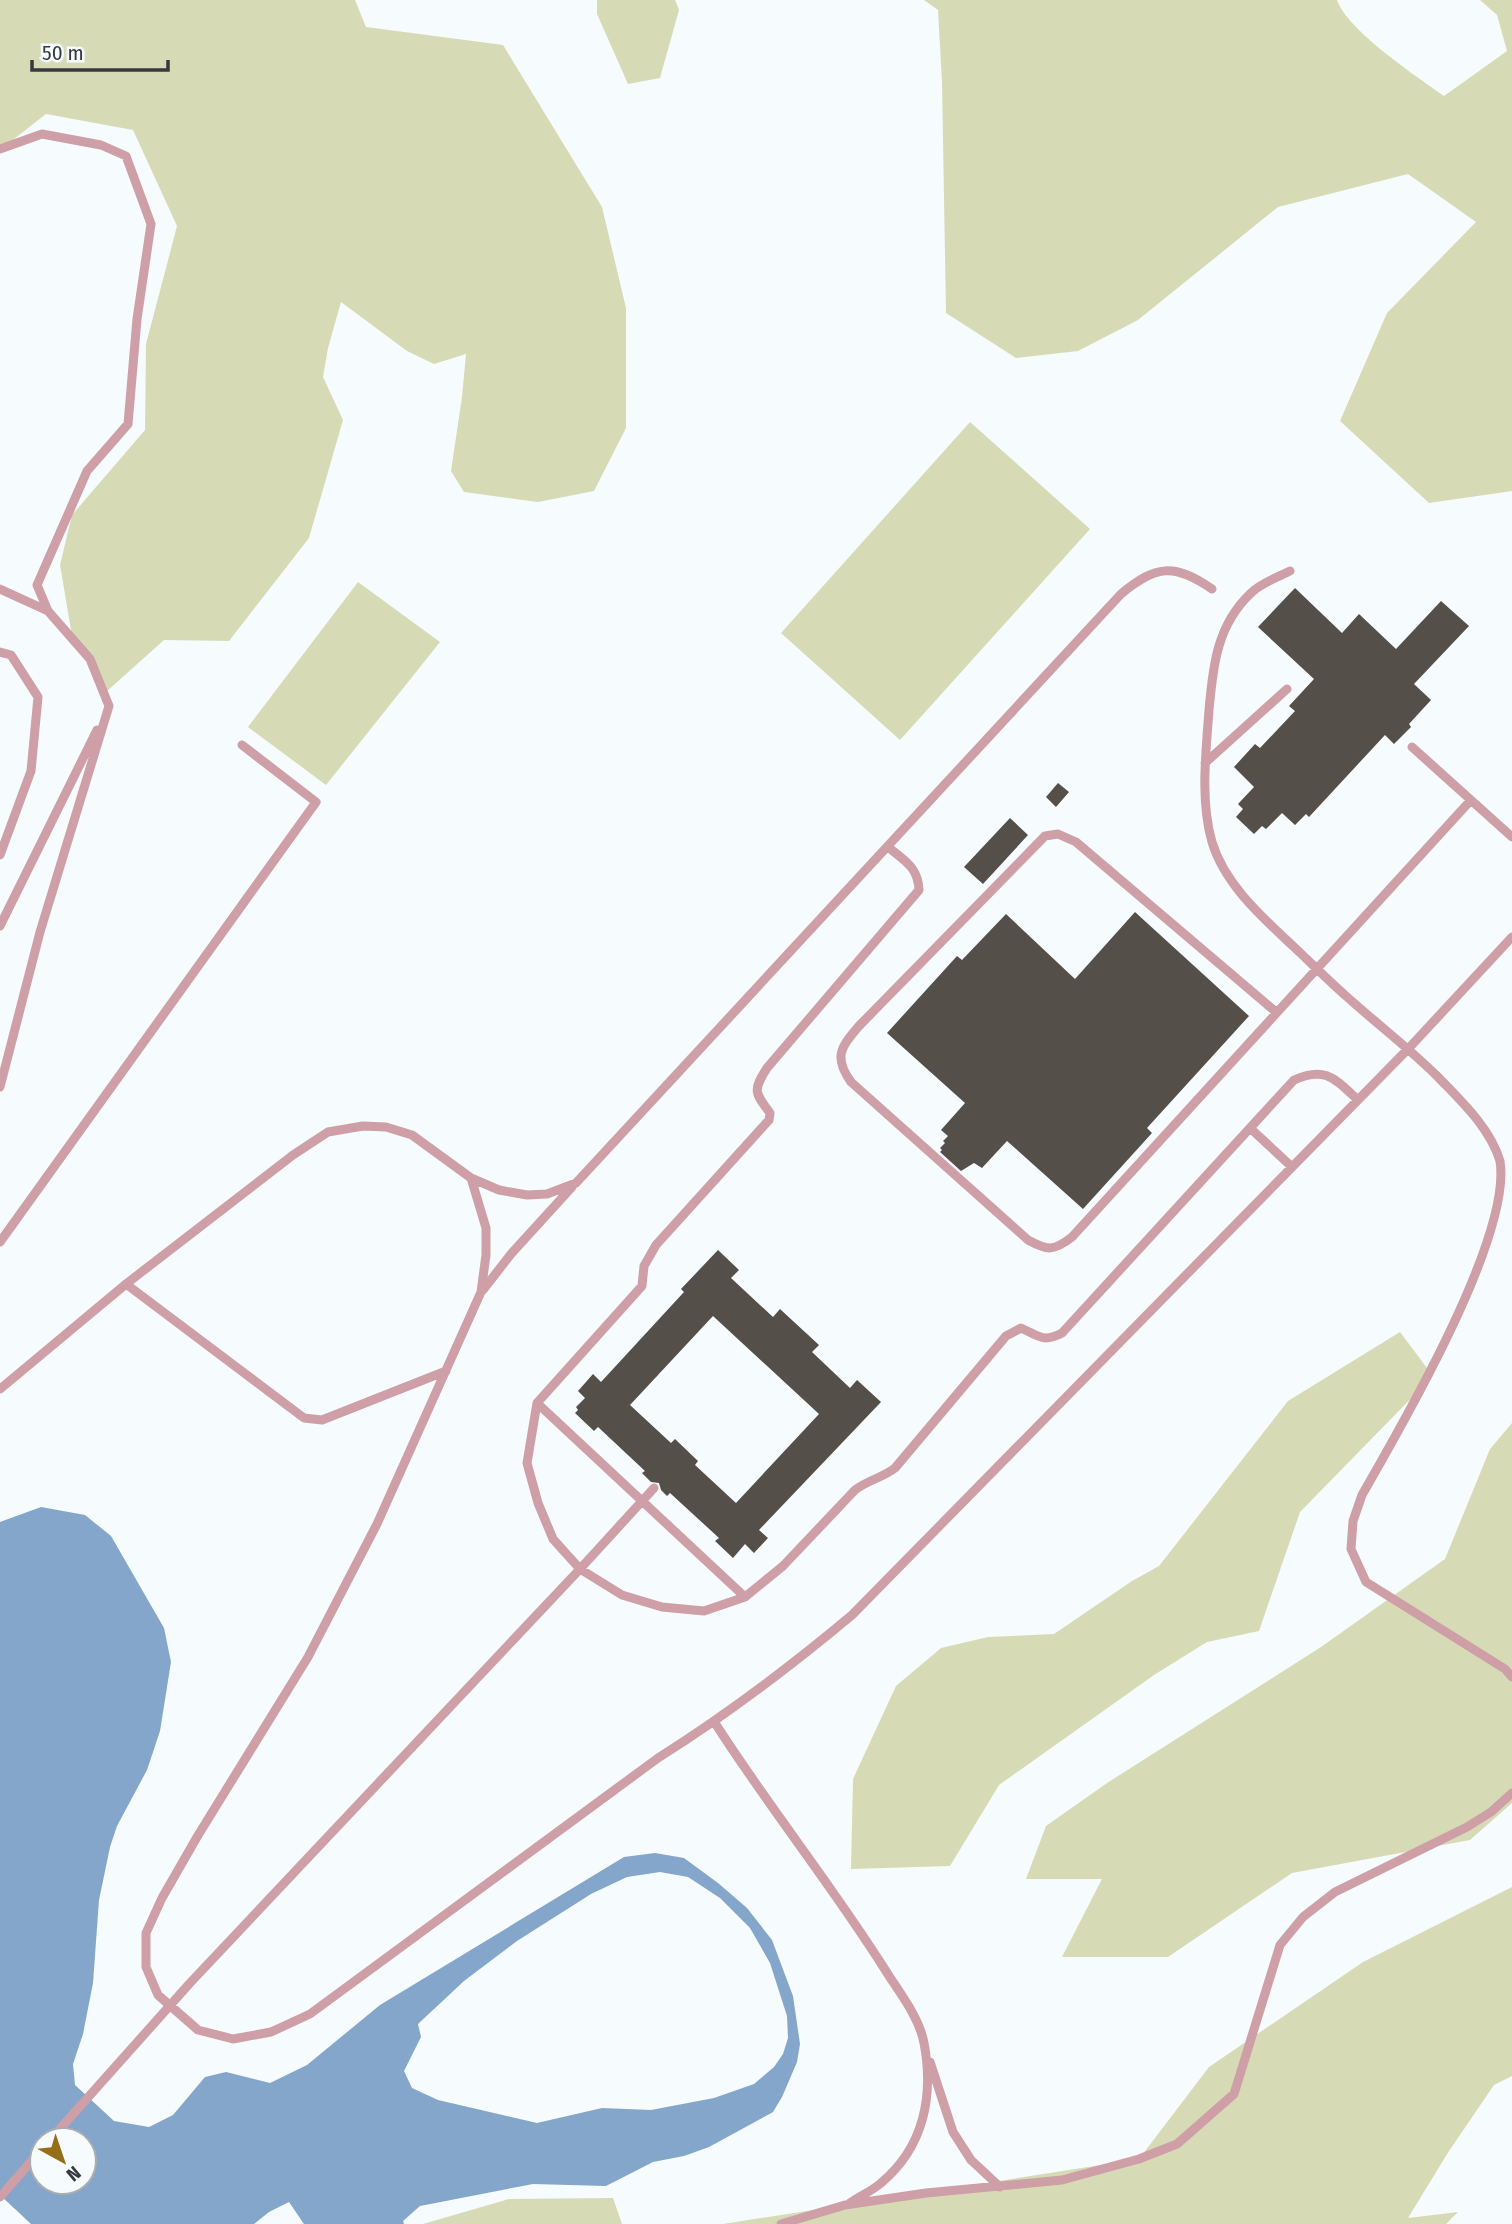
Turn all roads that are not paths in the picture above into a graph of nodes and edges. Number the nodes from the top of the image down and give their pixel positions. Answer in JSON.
{"nodes":[{"id":1,"x":0,"y":149,"type":"edge"},
{"id":2,"x":1290,"y":570,"type":"dead end"},
{"id":3,"x":0,"y":589,"type":"edge"},
{"id":4,"x":1212,"y":589,"type":"dead end"},
{"id":5,"x":48,"y":611,"type":"junction"},
{"id":6,"x":0,"y":652,"type":"edge"},
{"id":7,"x":1287,"y":690,"type":"dead end"},
{"id":8,"x":109,"y":706,"type":"junction"},
{"id":9,"x":242,"y":746,"type":"dead end"},
{"id":10,"x":1412,"y":747,"type":"dead end"},
{"id":11,"x":1205,"y":763,"type":"junction"},
{"id":12,"x":1471,"y":800,"type":"junction"},
{"id":13,"x":1512,"y":838,"type":"edge"},
{"id":14,"x":888,"y":847,"type":"junction"},
{"id":15,"x":0,"y":855,"type":"edge"},
{"id":16,"x":0,"y":926,"type":"edge"},
{"id":17,"x":1512,"y":937,"type":"edge"},
{"id":18,"x":1316,"y":968,"type":"junction"},
{"id":19,"x":1276,"y":1012,"type":"junction"},
{"id":20,"x":1409,"y":1048,"type":"junction"},
{"id":21,"x":0,"y":1087,"type":"edge"},
{"id":22,"x":1358,"y":1100,"type":"junction"},
{"id":23,"x":1250,"y":1128,"type":"junction"},
{"id":24,"x":1292,"y":1167,"type":"junction"},
{"id":25,"x":471,"y":1178,"type":"junction"},
{"id":26,"x":576,"y":1183,"type":"junction"},
{"id":27,"x":0,"y":1242,"type":"edge"},
{"id":28,"x":126,"y":1284,"type":"junction"},
{"id":29,"x":481,"y":1292,"type":"junction"},
{"id":30,"x":446,"y":1371,"type":"junction"},
{"id":31,"x":0,"y":1389,"type":"edge"},
{"id":32,"x":537,"y":1403,"type":"junction"},
{"id":33,"x":654,"y":1488,"type":"dead end"},
{"id":34,"x":642,"y":1502,"type":"junction"},
{"id":35,"x":580,"y":1569,"type":"junction"},
{"id":36,"x":745,"y":1597,"type":"junction"},
{"id":37,"x":1512,"y":1677,"type":"edge"},
{"id":38,"x":715,"y":1723,"type":"junction"},
{"id":39,"x":1512,"y":1793,"type":"edge"},
{"id":40,"x":923,"y":2040,"type":"junction"},
{"id":41,"x":62,"y":2126,"type":"edge"},
{"id":42,"x":28,"y":2166,"type":"edge"},
{"id":43,"x":1000,"y":2187,"type":"junction"},
{"id":44,"x":0,"y":2197,"type":"edge"},
{"id":45,"x":845,"y":2205,"type":"junction"},
{"id":46,"x":781,"y":2224,"type":"edge"}],
"edges":[{"from":1,"to":5,"type":"lane"},
{"from":2,"to":11,"type":"lane"},
{"from":3,"to":5,"type":"lane"},
{"from":4,"to":14,"type":"lane"},
{"from":5,"to":8,"type":"lane"},
{"from":6,"to":15,"type":"lane"},
{"from":7,"to":11,"type":"lane"},
{"from":8,"to":16,"type":"lane"},
{"from":8,"to":21,"type":"lane"},
{"from":9,"to":27,"type":"lane"},
{"from":10,"to":12,"type":"lane"},
{"from":11,"to":18,"type":"lane"},
{"from":12,"to":13,"type":"lane"},
{"from":12,"to":18,"type":"lane"},
{"from":14,"to":26,"type":"lane"},
{"from":14,"to":32,"type":"lane"},
{"from":17,"to":20,"type":"lane"},
{"from":18,"to":19,"type":"lane"},
{"from":18,"to":20,"type":"lane"},
{"from":19,"to":19,"type":"lane"},
{"from":20,"to":22,"type":"lane"},
{"from":20,"to":37,"type":"lane"},
{"from":22,"to":23,"type":"lane"},
{"from":22,"to":24,"type":"lane"},
{"from":23,"to":24,"type":"lane"},
{"from":23,"to":36,"type":"lane"},
{"from":24,"to":38,"type":"lane"},
{"from":25,"to":26,"type":"lane"},
{"from":25,"to":28,"type":"lane"},
{"from":25,"to":29,"type":"lane"},
{"from":26,"to":29,"type":"lane"},
{"from":28,"to":30,"type":"lane"},
{"from":28,"to":31,"type":"lane"},
{"from":29,"to":30,"type":"lane"},
{"from":30,"to":38,"type":"lane"},
{"from":32,"to":34,"type":"lane"},
{"from":32,"to":35,"type":"lane"},
{"from":33,"to":34,"type":"lane"},
{"from":34,"to":35,"type":"lane"},
{"from":34,"to":36,"type":"lane"},
{"from":35,"to":36,"type":"lane"},
{"from":35,"to":41,"type":"lane"},
{"from":38,"to":40,"type":"lane"},
{"from":39,"to":43,"type":"lane"},
{"from":40,"to":43,"type":"lane"},
{"from":40,"to":45,"type":"lane"},
{"from":42,"to":44,"type":"lane"},
{"from":43,"to":45,"type":"lane"},
{"from":45,"to":46,"type":"lane"}]}
